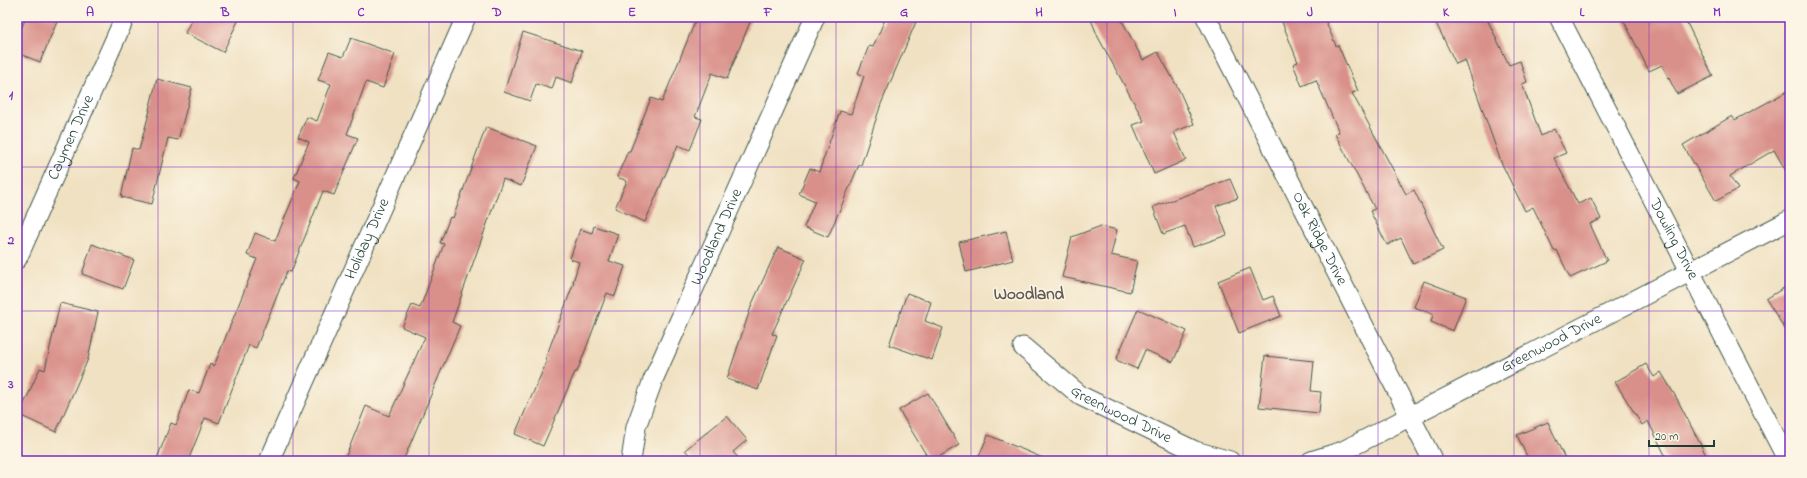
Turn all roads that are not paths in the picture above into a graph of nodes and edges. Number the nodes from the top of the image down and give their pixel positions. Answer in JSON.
{"nodes":[{"id":1,"x":125,"y":17,"type":"edge"},
{"id":2,"x":466,"y":17,"type":"edge"},
{"id":3,"x":815,"y":17,"type":"edge"},
{"id":4,"x":1206,"y":17,"type":"edge"},
{"id":5,"x":1559,"y":17,"type":"edge"},
{"id":6,"x":25,"y":218,"type":"edge"},
{"id":7,"x":1790,"y":220,"type":"edge"},
{"id":8,"x":17,"y":259,"type":"edge"},
{"id":9,"x":1691,"y":271,"type":"junction"},
{"id":10,"x":1023,"y":347,"type":"dead end"},
{"id":11,"x":1410,"y":415,"type":"junction"},
{"id":12,"x":269,"y":461,"type":"edge"},
{"id":13,"x":631,"y":461,"type":"edge"},
{"id":14,"x":1230,"y":461,"type":"edge"},
{"id":15,"x":1311,"y":461,"type":"edge"},
{"id":16,"x":1433,"y":461,"type":"edge"},
{"id":17,"x":1788,"y":461,"type":"edge"}],
"edges":[{"from":1,"to":6,"type":"street","name":"Caymen Drive"},
{"from":2,"to":12,"type":"street","name":"Holiday Drive"},
{"from":3,"to":13,"type":"street","name":"Woodland Drive"},
{"from":4,"to":11,"type":"street","name":"Oak Ridge Drive"},
{"from":5,"to":9,"type":"street","name":"Dowling Drive"},
{"from":6,"to":8,"type":"street","name":"Caymen Drive"},
{"from":7,"to":9,"type":"street","name":"Greenwood Drive"},
{"from":9,"to":11,"type":"street","name":"Greenwood Drive"},
{"from":9,"to":17,"type":"street","name":"Dowling Drive"},
{"from":10,"to":14,"type":"street","name":"Greenwood Drive"},
{"from":11,"to":15,"type":"street","name":"Greenwood Drive"},
{"from":11,"to":16,"type":"street","name":"Oak Ridge Drive"}]}
